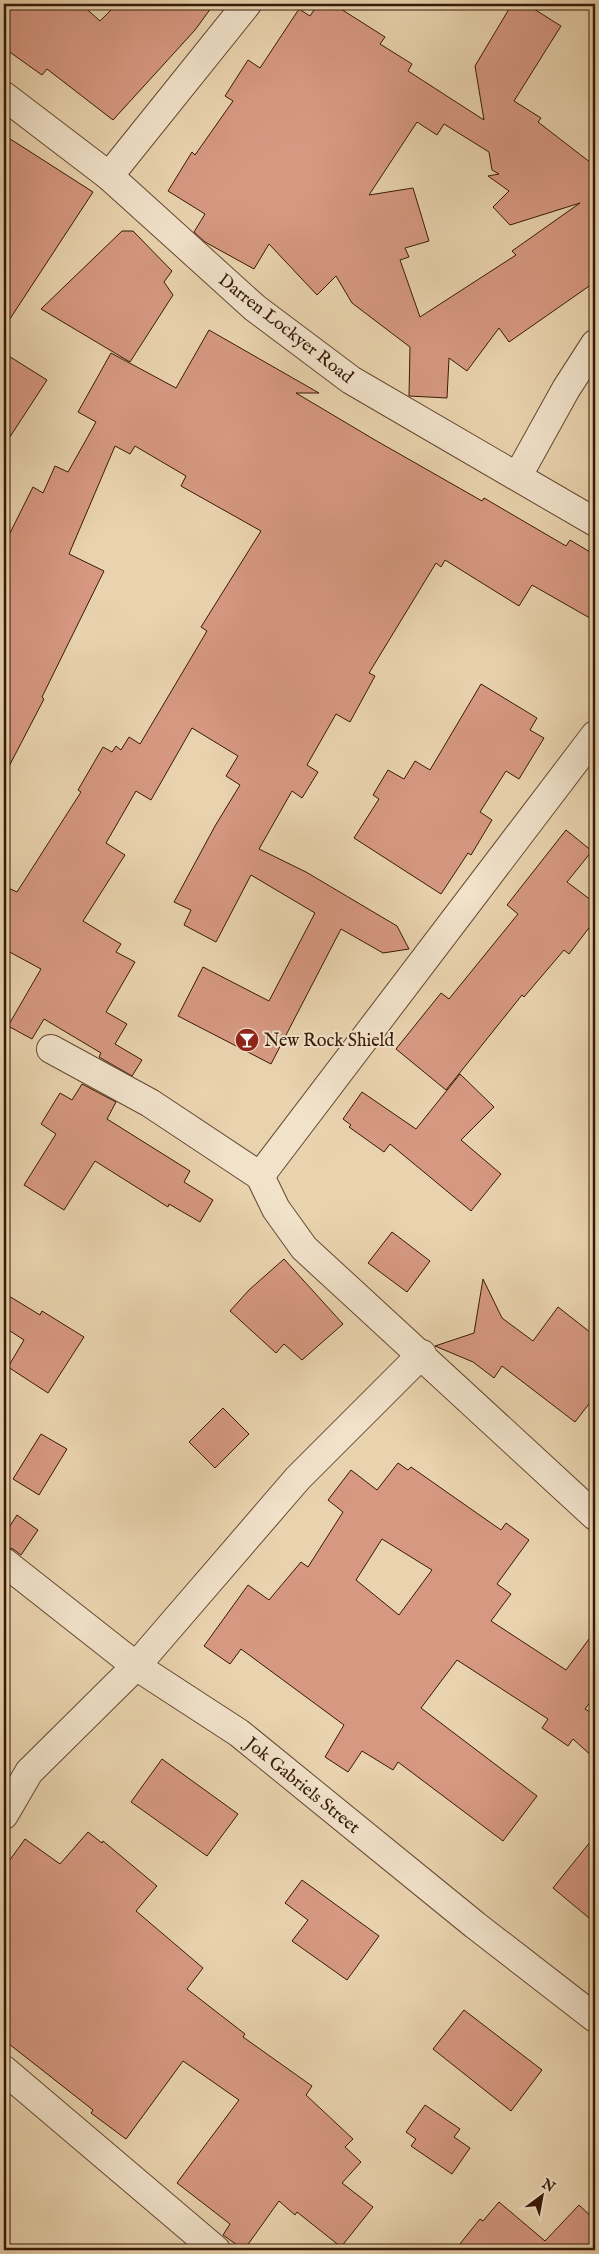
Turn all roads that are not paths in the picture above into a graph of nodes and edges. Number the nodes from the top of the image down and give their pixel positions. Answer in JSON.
{"nodes":[{"id":1,"x":247,"y":4,"type":"edge"},
{"id":2,"x":4,"y":96,"type":"edge"},
{"id":3,"x":109,"y":176,"type":"junction"},
{"id":4,"x":595,"y":344,"type":"edge"},
{"id":5,"x":520,"y":472,"type":"dead end"},
{"id":6,"x":595,"y":522,"type":"edge"},
{"id":7,"x":595,"y":735,"type":"edge"},
{"id":8,"x":52,"y":1049,"type":"dead end"},
{"id":9,"x":260,"y":1176,"type":"junction"},
{"id":10,"x":422,"y":1354,"type":"junction"},
{"id":11,"x":595,"y":1516,"type":"edge"},
{"id":12,"x":4,"y":1562,"type":"edge"},
{"id":13,"x":136,"y":1666,"type":"junction"},
{"id":14,"x":4,"y":1815,"type":"edge"},
{"id":15,"x":595,"y":2018,"type":"edge"},
{"id":16,"x":4,"y":2070,"type":"edge"},
{"id":17,"x":216,"y":2250,"type":"edge"}],
"edges":[{"from":1,"to":3,"type":"street"},
{"from":2,"to":3,"type":"street","name":"Darren Lockyer Road"},
{"from":3,"to":6,"type":"street","name":"Darren Lockyer Road"},
{"from":4,"to":5,"type":"street"},
{"from":7,"to":9,"type":"street"},
{"from":8,"to":9,"type":"street"},
{"from":9,"to":10,"type":"street"},
{"from":10,"to":11,"type":"street"},
{"from":10,"to":13,"type":"street"},
{"from":12,"to":13,"type":"street","name":"Jok Gabriels Street"},
{"from":13,"to":14,"type":"street"},
{"from":13,"to":15,"type":"street","name":"Jok Gabriels Street"},
{"from":16,"to":17,"type":"street"}]}
